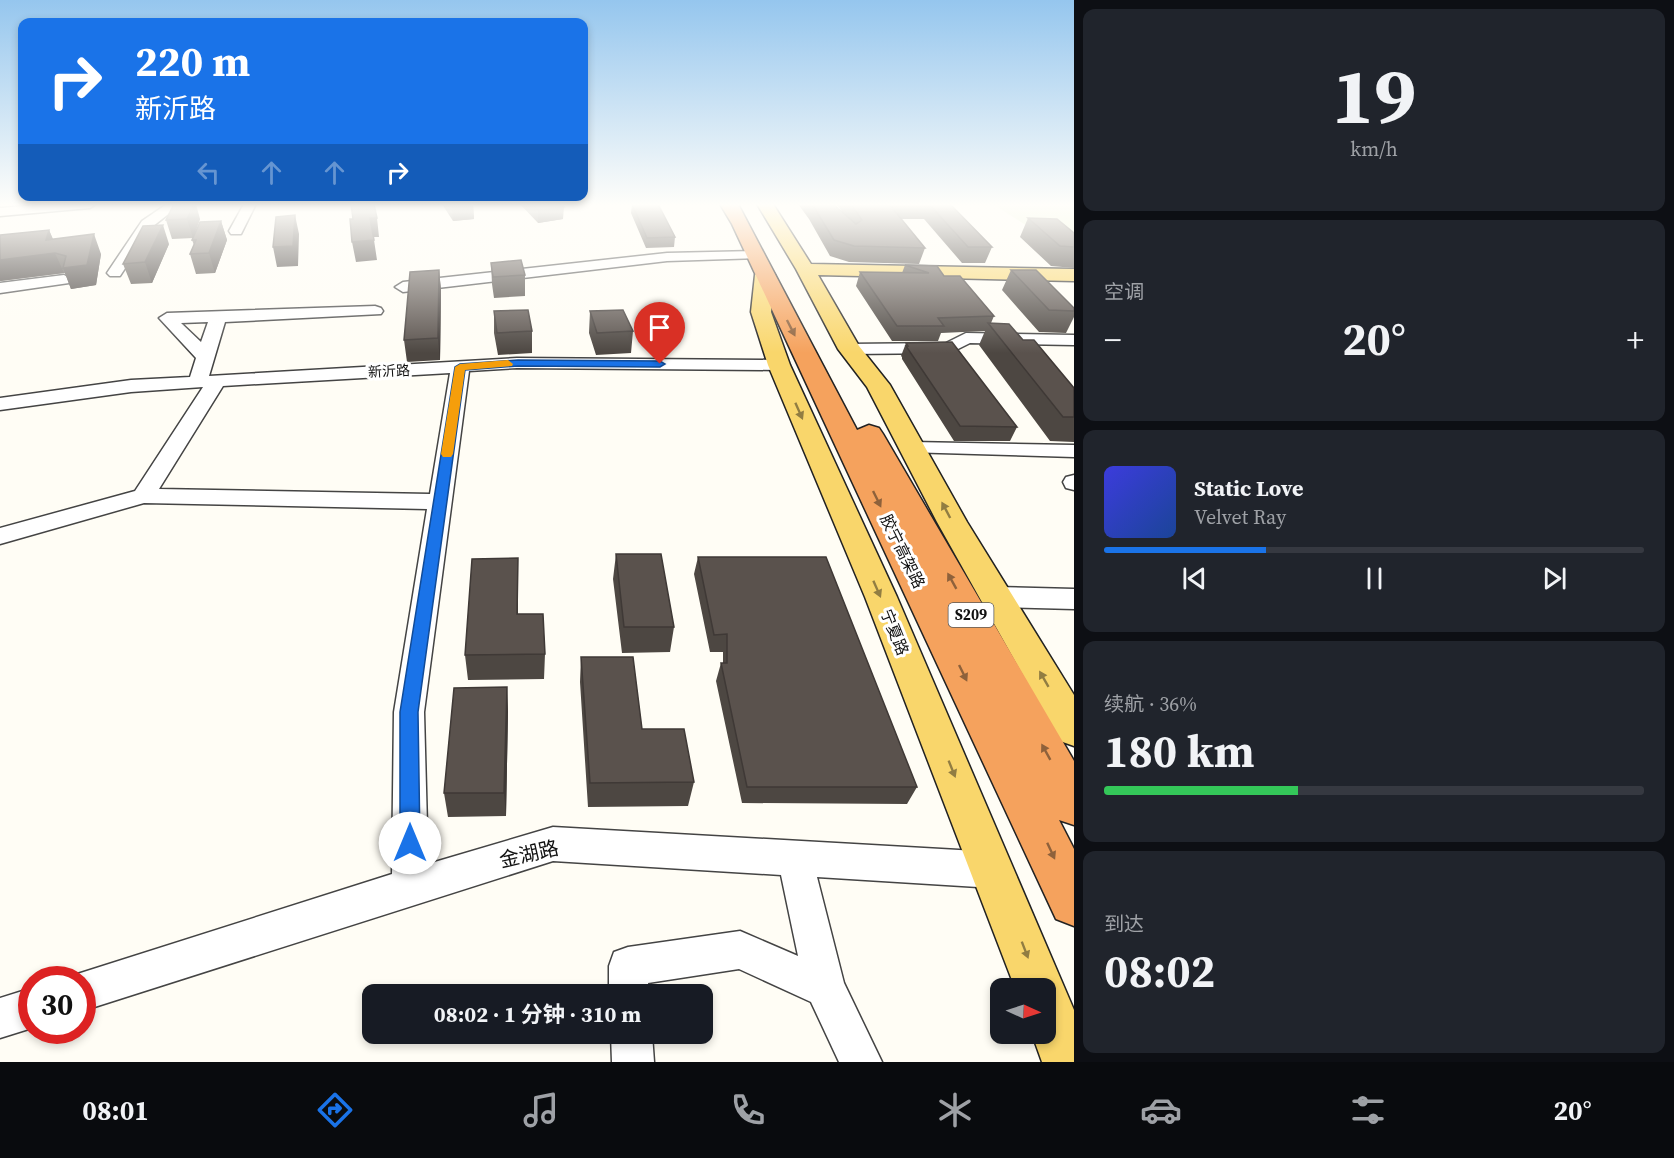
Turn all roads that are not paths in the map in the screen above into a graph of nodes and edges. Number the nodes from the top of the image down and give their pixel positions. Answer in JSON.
{"nodes":[{"id":1,"x":128,"y":254,"type":"edge"},
{"id":2,"x":754,"y":254,"type":"edge"},
{"id":3,"x":775,"y":254,"type":"edge"},
{"id":4,"x":795,"y":254,"type":"edge"},
{"id":5,"x":760,"y":265,"type":"junction"},
{"id":6,"x":14,"y":267,"type":"edge"},
{"id":7,"x":805,"y":269,"type":"junction"},
{"id":8,"x":115,"y":273,"type":"dead end"},
{"id":9,"x":1074,"y":275,"type":"edge"},
{"id":10,"x":64,"y":280,"type":"edge"},
{"id":11,"x":403,"y":287,"type":"dead end"},
{"id":12,"x":2,"y":291,"type":"edge"},
{"id":13,"x":375,"y":311,"type":"dead end"},
{"id":14,"x":218,"y":317,"type":"junction"},
{"id":15,"x":1074,"y":339,"type":"edge"},
{"id":16,"x":849,"y":349,"type":"junction"},
{"id":17,"x":206,"y":357,"type":"junction"},
{"id":18,"x":779,"y":365,"type":"junction"},
{"id":19,"x":460,"y":367,"type":"junction"},
{"id":20,"x":208,"y":381,"type":"junction"},
{"id":21,"x":0,"y":404,"type":"edge"},
{"id":22,"x":879,"y":428,"type":"joint"},
{"id":23,"x":912,"y":448,"type":"junction"},
{"id":24,"x":1074,"y":451,"type":"edge"},
{"id":25,"x":143,"y":496,"type":"junction"},
{"id":26,"x":440,"y":502,"type":"junction"},
{"id":27,"x":920,"y":522,"type":"junction"},
{"id":28,"x":0,"y":536,"type":"edge"},
{"id":29,"x":996,"y":597,"type":"junction"},
{"id":30,"x":1074,"y":599,"type":"edge"},
{"id":31,"x":1074,"y":729,"type":"edge"},
{"id":32,"x":1074,"y":804,"type":"edge"},
{"id":33,"x":795,"y":859,"type":"junction"},
{"id":34,"x":994,"y":870,"type":"junction"},
{"id":35,"x":410,"y":887,"type":"junction"},
{"id":36,"x":1074,"y":901,"type":"edge"},
{"id":37,"x":1036,"y":978,"type":"edge"},
{"id":38,"x":629,"y":984,"type":"edge"},
{"id":39,"x":96,"y":988,"type":"edge"},
{"id":40,"x":825,"y":988,"type":"junction"},
{"id":41,"x":18,"y":1012,"type":"edge"},
{"id":42,"x":0,"y":1018,"type":"edge"},
{"id":43,"x":1056,"y":1030,"type":"edge"},
{"id":44,"x":632,"y":1044,"type":"edge"},
{"id":45,"x":633,"y":1062,"type":"edge"},
{"id":46,"x":861,"y":1062,"type":"edge"},
{"id":47,"x":1068,"y":1062,"type":"edge"}],
"edges":[{"from":1,"to":8,"type":"street"},
{"from":2,"to":5,"type":"highway","name":"胶宁高架路","number":"S209"},
{"from":3,"to":27,"type":"highway","name":"胶宁高架路","number":"S209"},
{"from":4,"to":7,"type":"main road"},
{"from":5,"to":11,"type":"street"},
{"from":5,"to":18,"type":"main road","name":"宁夏路"},
{"from":5,"to":36,"type":"highway","name":"胶宁高架路","number":"S209","one_way":true},
{"from":6,"to":12,"type":"street"},
{"from":7,"to":9,"type":"main road"},
{"from":7,"to":16,"type":"main road"},
{"from":10,"to":12,"type":"street"},
{"from":13,"to":14,"type":"street"},
{"from":14,"to":17,"type":"street"},
{"from":14,"to":17,"type":"street"},
{"from":15,"to":16,"type":"street"},
{"from":16,"to":22,"type":"main road"},
{"from":16,"to":23,"type":"main road"},
{"from":17,"to":20,"type":"street"},
{"from":18,"to":19,"type":"street","name":"新沂路"},
{"from":18,"to":34,"type":"main road","name":"宁夏路","one_way":true},
{"from":19,"to":20,"type":"street","name":"新沂路"},
{"from":19,"to":26,"type":"street"},
{"from":20,"to":21,"type":"street","name":"新沂路"},
{"from":20,"to":25,"type":"street"},
{"from":22,"to":27,"type":"highway"},
{"from":23,"to":24,"type":"street"},
{"from":29,"to":23,"type":"main road","one_way":true},
{"from":25,"to":26,"type":"street"},
{"from":25,"to":28,"type":"street"},
{"from":26,"to":35,"type":"street"},
{"from":32,"to":27,"type":"highway","name":"胶宁高架路","number":"S209","one_way":true},
{"from":29,"to":30,"type":"street"},
{"from":31,"to":29,"type":"main road","one_way":true},
{"from":33,"to":34,"type":"street","name":"金湖路"},
{"from":33,"to":35,"type":"street","name":"金湖路"},
{"from":33,"to":40,"type":"street"},
{"from":34,"to":37,"type":"main road","name":"宁夏路","one_way":true},
{"from":35,"to":39,"type":"street","name":"金湖路"},
{"from":38,"to":40,"type":"street"},
{"from":40,"to":46,"type":"street"},
{"from":41,"to":42,"type":"street"},
{"from":43,"to":47,"type":"main road"},
{"from":44,"to":45,"type":"street"}]}
